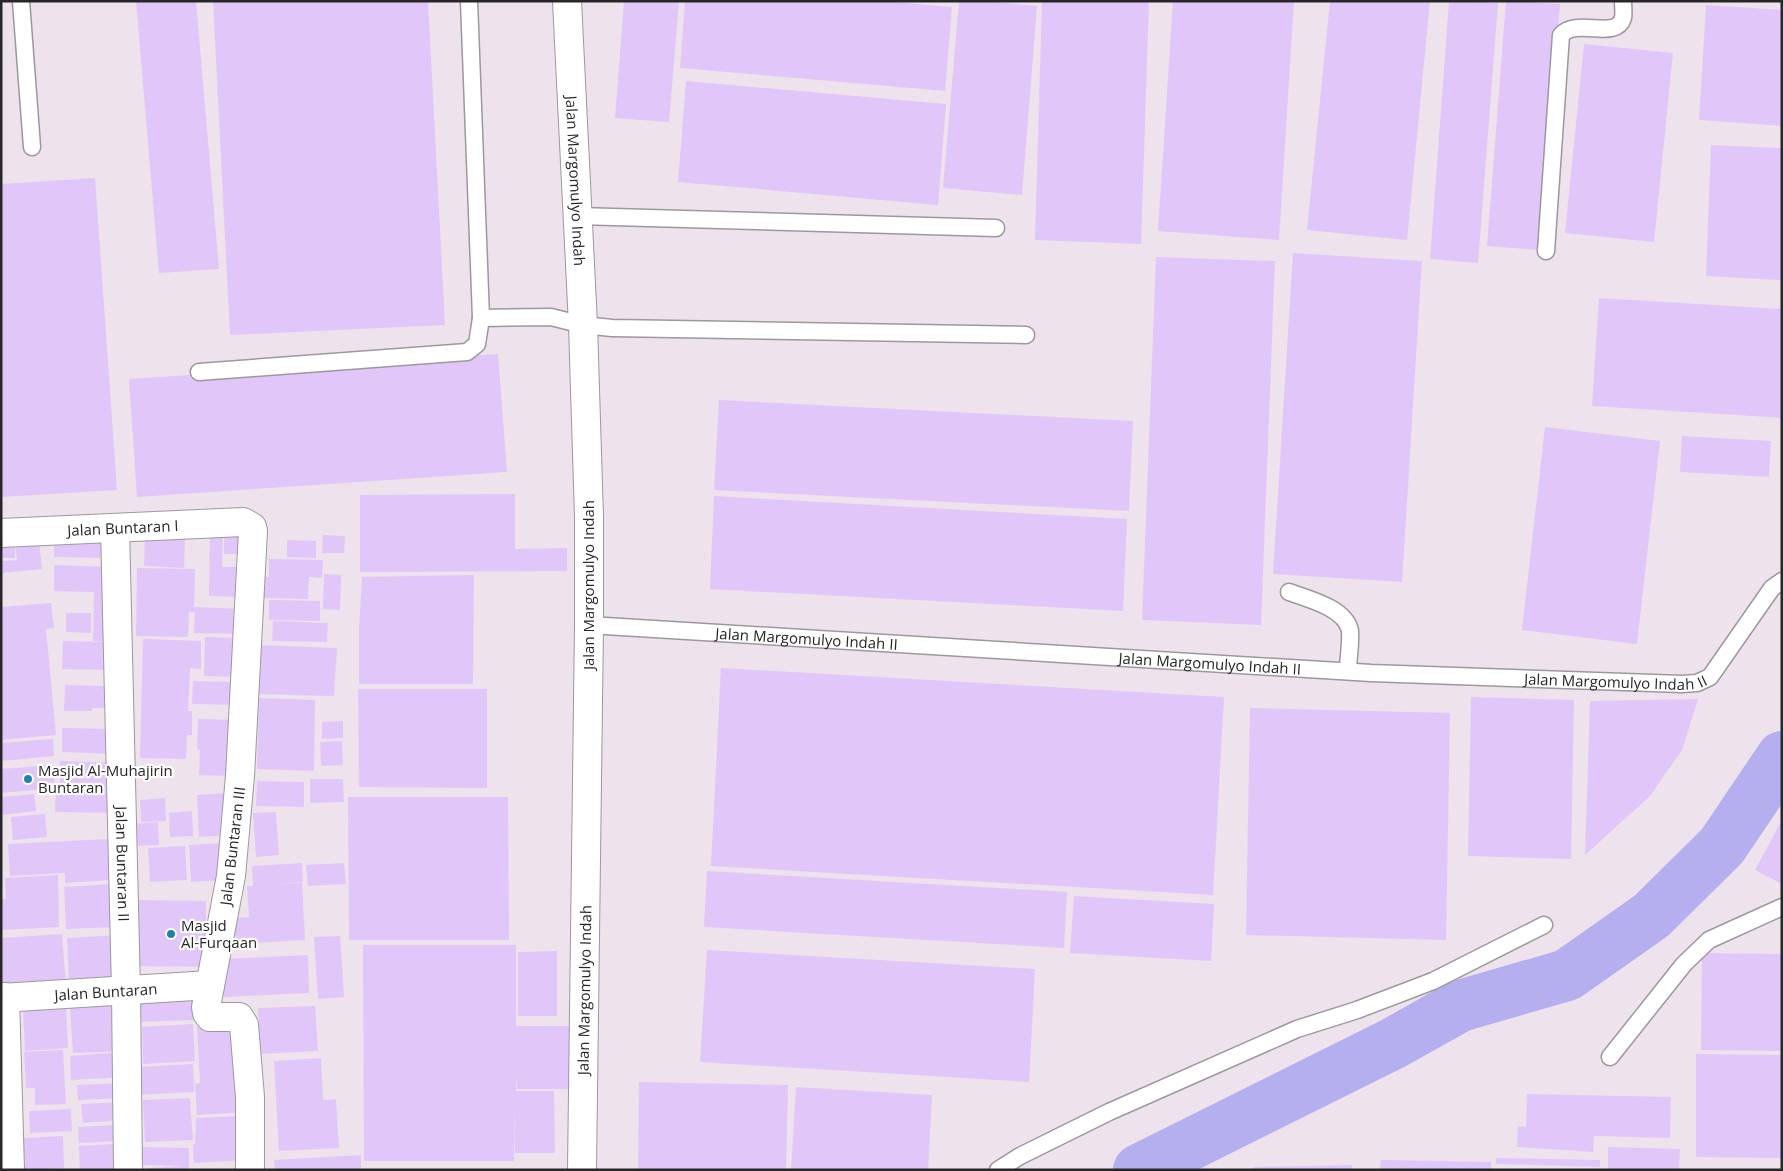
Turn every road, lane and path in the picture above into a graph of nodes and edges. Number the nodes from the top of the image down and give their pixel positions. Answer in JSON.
{"nodes":[{"id":1,"x":21,"y":1,"type":"edge"},
{"id":2,"x":469,"y":1,"type":"edge"},
{"id":3,"x":567,"y":1,"type":"edge"},
{"id":4,"x":1623,"y":1,"type":"edge"},
{"id":5,"x":32,"y":148,"type":"dead end"},
{"id":6,"x":578,"y":216,"type":"junction"},
{"id":7,"x":996,"y":228,"type":"dead end"},
{"id":8,"x":1546,"y":251,"type":"dead end"},
{"id":9,"x":481,"y":318,"type":"junction"},
{"id":10,"x":583,"y":325,"type":"junction"},
{"id":11,"x":1026,"y":335,"type":"dead end"},
{"id":12,"x":199,"y":372,"type":"dead end"},
{"id":13,"x":246,"y":524,"type":"joint"},
{"id":14,"x":115,"y":528,"type":"junction"},
{"id":15,"x":1,"y":533,"type":"edge"},
{"id":16,"x":1782,"y":581,"type":"edge"},
{"id":17,"x":1289,"y":592,"type":"dead end"},
{"id":18,"x":589,"y":624,"type":"junction"},
{"id":19,"x":1348,"y":671,"type":"junction"},
{"id":20,"x":1782,"y":907,"type":"edge"},
{"id":21,"x":1544,"y":926,"type":"dead end"},
{"id":22,"x":210,"y":985,"type":"junction"},
{"id":23,"x":126,"y":991,"type":"junction"},
{"id":24,"x":3,"y":997,"type":"edge"},
{"id":25,"x":1610,"y":1057,"type":"dead end"},
{"id":26,"x":10,"y":1170,"type":"edge"},
{"id":27,"x":128,"y":1170,"type":"edge"},
{"id":28,"x":250,"y":1170,"type":"edge"},
{"id":29,"x":582,"y":1170,"type":"edge"},
{"id":30,"x":998,"y":1170,"type":"edge"}],
"edges":[{"from":1,"to":5,"type":"lane"},
{"from":2,"to":9,"type":"lane"},
{"from":3,"to":6,"type":"street","name":"Jalan Margomulyo Indah"},
{"from":4,"to":8,"type":"lane"},
{"from":6,"to":7,"type":"lane"},
{"from":6,"to":10,"type":"street","name":"Jalan Margomulyo Indah"},
{"from":9,"to":10,"type":"lane"},
{"from":9,"to":12,"type":"lane"},
{"from":10,"to":11,"type":"lane"},
{"from":10,"to":18,"type":"street","name":"Jalan Margomulyo Indah"},
{"from":13,"to":14,"type":"street","name":"Jalan Buntaran I"},
{"from":13,"to":22,"type":"street","name":"Jalan Buntaran III"},
{"from":14,"to":15,"type":"street","name":"Jalan Buntaran I"},
{"from":14,"to":23,"type":"street","name":"Jalan Buntaran II"},
{"from":16,"to":19,"type":"lane","name":"Jalan Margomulyo Indah II"},
{"from":17,"to":19,"type":"lane"},
{"from":18,"to":19,"type":"lane","name":"Jalan Margomulyo Indah II"},
{"from":18,"to":29,"type":"street","name":"Jalan Margomulyo Indah"},
{"from":20,"to":25,"type":"lane"},
{"from":21,"to":30,"type":"lane"},
{"from":22,"to":23,"type":"street","name":"Jalan Buntaran"},
{"from":22,"to":28,"type":"street","name":"Jalan Buntaran III"},
{"from":23,"to":24,"type":"street","name":"Jalan Buntaran"},
{"from":23,"to":27,"type":"street","name":"Jalan Buntaran II"},
{"from":24,"to":26,"type":"street"}]}
